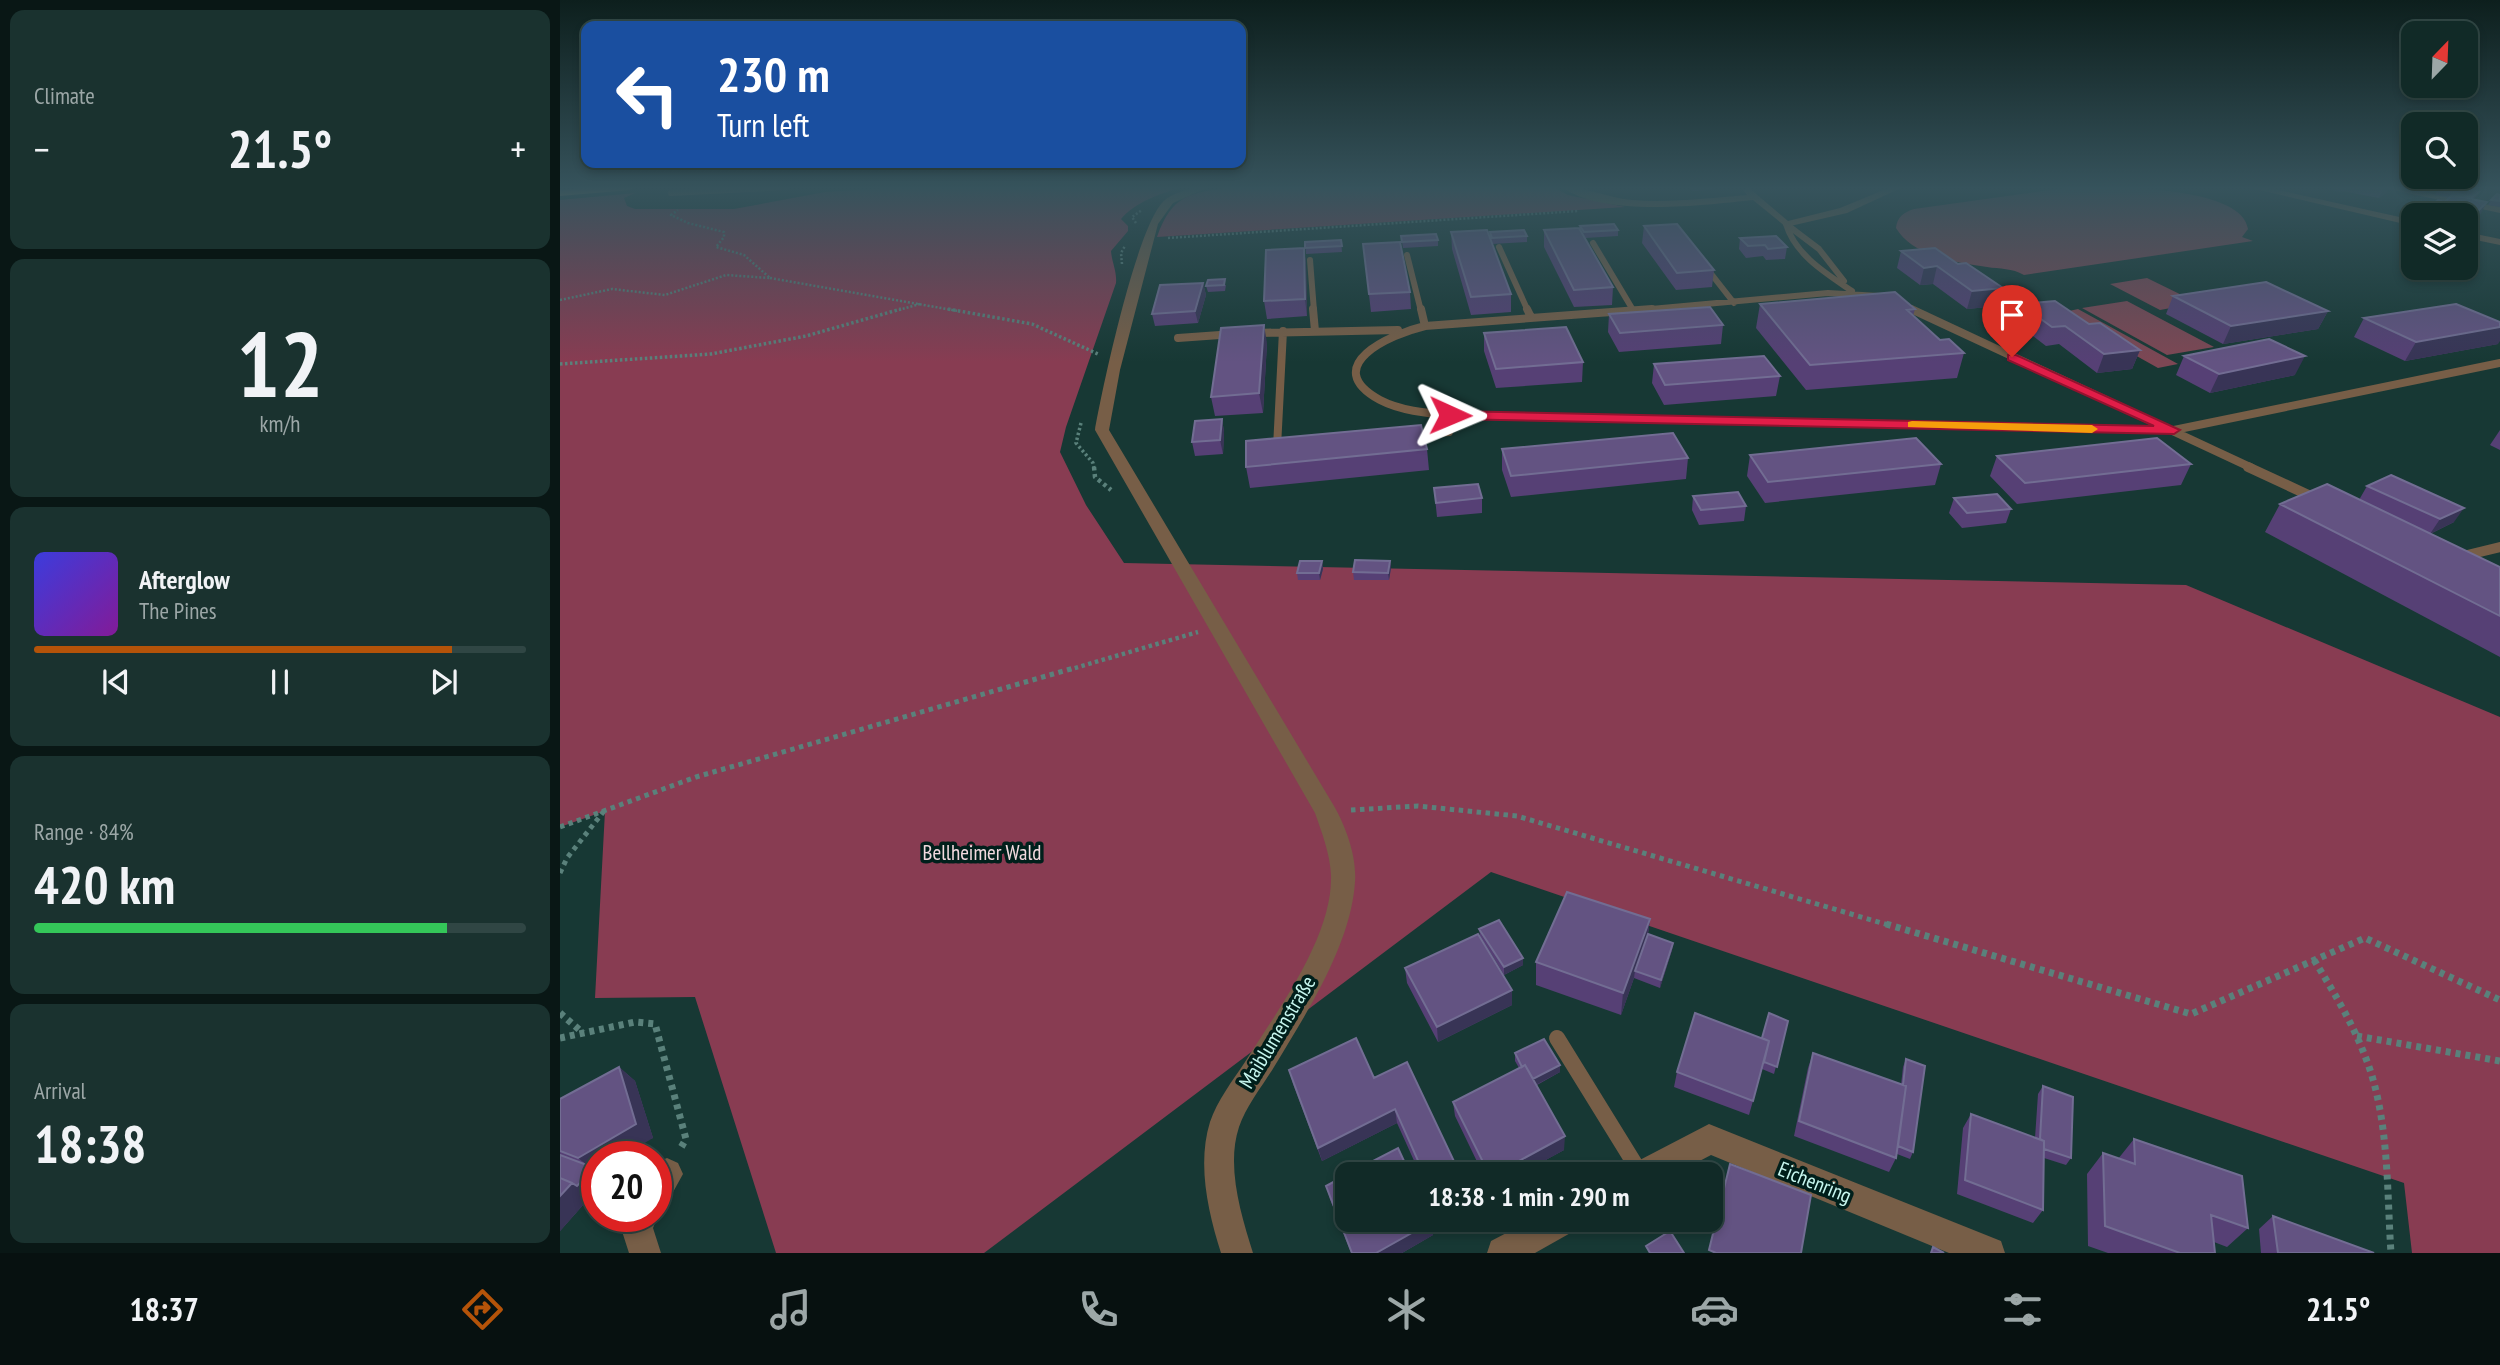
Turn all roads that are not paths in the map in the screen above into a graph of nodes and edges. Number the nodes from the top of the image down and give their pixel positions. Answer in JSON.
{"nodes":[{"id":1,"x":1147,"y":245,"type":"edge"},
{"id":2,"x":1594,"y":245,"type":"edge"},
{"id":3,"x":1798,"y":245,"type":"edge"},
{"id":4,"x":1814,"y":245,"type":"edge"},
{"id":5,"x":1500,"y":247,"type":"edge"},
{"id":6,"x":1408,"y":255,"type":"dead end"},
{"id":7,"x":1699,"y":259,"type":"edge"},
{"id":8,"x":1310,"y":260,"type":"dead end"},
{"id":9,"x":1852,"y":291,"type":"junction"},
{"id":10,"x":1886,"y":298,"type":"edge"},
{"id":11,"x":1734,"y":303,"type":"junction"},
{"id":12,"x":1898,"y":303,"type":"edge"},
{"id":13,"x":1633,"y":310,"type":"junction"},
{"id":14,"x":1531,"y":317,"type":"junction"},
{"id":15,"x":1425,"y":326,"type":"junction"},
{"id":16,"x":1405,"y":330,"type":"junction"},
{"id":17,"x":1283,"y":331,"type":"junction"},
{"id":18,"x":1315,"y":331,"type":"junction"},
{"id":19,"x":1178,"y":338,"type":"dead end"},
{"id":20,"x":2500,"y":363,"type":"edge"},
{"id":21,"x":1450,"y":415,"type":"junction"},
{"id":22,"x":2174,"y":430,"type":"junction"},
{"id":23,"x":1396,"y":436,"type":"edge"},
{"id":24,"x":1290,"y":446,"type":"edge"},
{"id":25,"x":2323,"y":502,"type":"edge"},
{"id":26,"x":2500,"y":547,"type":"edge"},
{"id":27,"x":2445,"y":561,"type":"edge"},
{"id":28,"x":1557,"y":1038,"type":"dead end"},
{"id":29,"x":1635,"y":1162,"type":"edge"},
{"id":30,"x":1666,"y":1162,"type":"edge"},
{"id":31,"x":638,"y":1232,"type":"edge"},
{"id":32,"x":1541,"y":1232,"type":"edge"},
{"id":33,"x":645,"y":1253,"type":"edge"},
{"id":34,"x":1237,"y":1253,"type":"edge"},
{"id":35,"x":1503,"y":1253,"type":"edge"},
{"id":36,"x":1989,"y":1253,"type":"edge"}],
"edges":[{"from":1,"to":34,"type":"street","name":"Maiblumenstraße"},
{"from":2,"to":13,"type":"lane"},
{"from":3,"to":9,"type":"lane"},
{"from":4,"to":9,"type":"lane"},
{"from":5,"to":14,"type":"lane"},
{"from":6,"to":15,"type":"lane"},
{"from":7,"to":11,"type":"lane"},
{"from":8,"to":18,"type":"lane"},
{"from":9,"to":10,"type":"lane"},
{"from":9,"to":11,"type":"lane"},
{"from":11,"to":13,"type":"lane"},
{"from":12,"to":22,"type":"lane"},
{"from":13,"to":14,"type":"lane"},
{"from":14,"to":15,"type":"lane"},
{"from":15,"to":16,"type":"lane"},
{"from":16,"to":18,"type":"lane"},
{"from":16,"to":21,"type":"lane"},
{"from":17,"to":18,"type":"lane"},
{"from":17,"to":19,"type":"lane"},
{"from":17,"to":24,"type":"lane"},
{"from":20,"to":22,"type":"lane"},
{"from":21,"to":22,"type":"lane"},
{"from":21,"to":23,"type":"lane"},
{"from":22,"to":25,"type":"lane"},
{"from":26,"to":27,"type":"lane"},
{"from":28,"to":29,"type":"lane","name":"Eichenring"},
{"from":30,"to":36,"type":"street","name":"Eichenring"},
{"from":31,"to":33,"type":"street"},
{"from":32,"to":35,"type":"street"}]}
